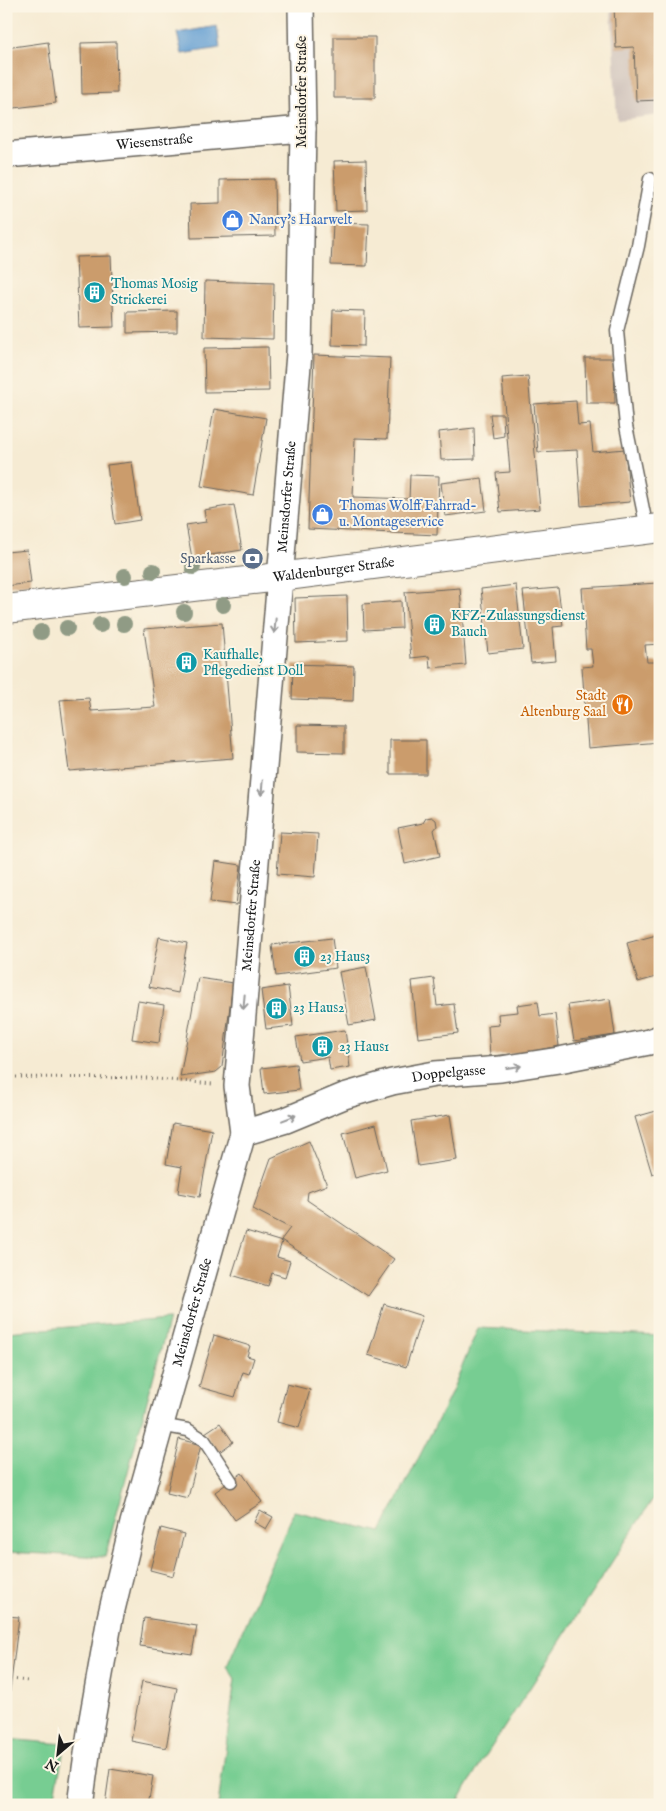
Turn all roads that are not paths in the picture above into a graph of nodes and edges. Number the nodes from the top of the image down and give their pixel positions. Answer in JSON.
{"nodes":[{"id":1,"x":301,"y":6,"type":"edge"},
{"id":2,"x":303,"y":128,"type":"junction"},
{"id":3,"x":6,"y":155,"type":"edge"},
{"id":4,"x":650,"y":179,"type":"dead end"},
{"id":5,"x":653,"y":528,"type":"edge"},
{"id":6,"x":279,"y":577,"type":"junction"},
{"id":7,"x":6,"y":609,"type":"edge"},
{"id":8,"x":660,"y":1038,"type":"edge"},
{"id":9,"x":243,"y":1133,"type":"junction"},
{"id":10,"x":160,"y":1424,"type":"junction"},
{"id":11,"x":231,"y":1481,"type":"dead end"},
{"id":12,"x":80,"y":1805,"type":"edge"}],
"edges":[{"from":1,"to":2,"type":"street","name":"Meinsdorfer Straße"},
{"from":2,"to":3,"type":"street","name":"Wiesenstraße"},
{"from":2,"to":6,"type":"street","name":"Meinsdorfer Straße"},
{"from":4,"to":5,"type":"lane"},
{"from":5,"to":6,"type":"main road","name":"Waldenburger Straße"},
{"from":6,"to":7,"type":"main road","name":"Waldenburger Straße"},
{"from":6,"to":9,"type":"street","name":"Meinsdorfer Straße","one_way":true},
{"from":9,"to":8,"type":"street","name":"Doppelgasse","one_way":true},
{"from":9,"to":10,"type":"street","name":"Meinsdorfer Straße"},
{"from":10,"to":11,"type":"lane"},
{"from":10,"to":12,"type":"street","name":"Meinsdorfer Straße"}]}
